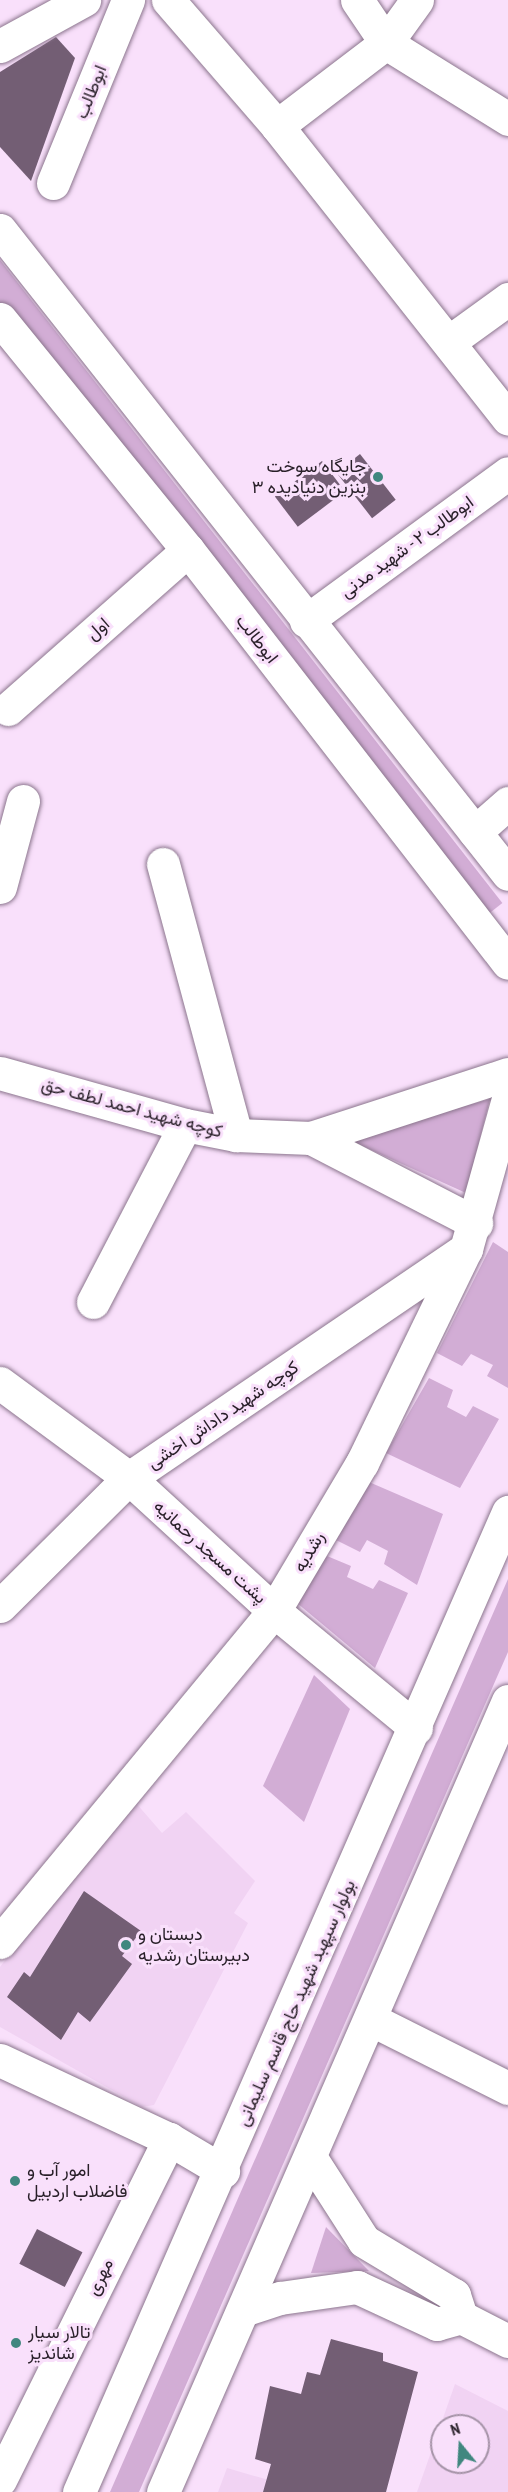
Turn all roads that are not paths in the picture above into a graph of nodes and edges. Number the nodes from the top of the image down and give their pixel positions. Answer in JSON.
{"nodes":[{"id":1,"x":84,"y":0,"type":"edge"},
{"id":2,"x":128,"y":0,"type":"edge"},
{"id":3,"x":168,"y":0,"type":"edge"},
{"id":4,"x":357,"y":0,"type":"edge"},
{"id":5,"x":417,"y":0,"type":"edge"},
{"id":6,"x":386,"y":44,"type":"junction"},
{"id":7,"x":0,"y":46,"type":"edge"},
{"id":8,"x":508,"y":118,"type":"edge"},
{"id":9,"x":277,"y":126,"type":"junction"},
{"id":10,"x":53,"y":183,"type":"dead end"},
{"id":11,"x":0,"y":230,"type":"edge"},
{"id":12,"x":508,"y":299,"type":"edge"},
{"id":13,"x":1,"y":322,"type":"edge"},
{"id":14,"x":450,"y":341,"type":"junction"},
{"id":15,"x":508,"y":419,"type":"edge"},
{"id":16,"x":508,"y":473,"type":"edge"},
{"id":17,"x":188,"y":550,"type":"junction"},
{"id":18,"x":306,"y":621,"type":"junction"},
{"id":19,"x":8,"y":709,"type":"dead end"},
{"id":20,"x":23,"y":801,"type":"dead end"},
{"id":21,"x":508,"y":803,"type":"edge"},
{"id":22,"x":475,"y":832,"type":"junction"},
{"id":23,"x":163,"y":864,"type":"dead end"},
{"id":24,"x":508,"y":874,"type":"edge"},
{"id":25,"x":0,"y":887,"type":"edge"},
{"id":26,"x":508,"y":963,"type":"edge"},
{"id":27,"x":0,"y":1073,"type":"edge"},
{"id":28,"x":508,"y":1074,"type":"edge"},
{"id":29,"x":508,"y":1099,"type":"edge"},
{"id":30,"x":185,"y":1125,"type":"junction"},
{"id":31,"x":236,"y":1135,"type":"junction"},
{"id":32,"x":311,"y":1138,"type":"junction"},
{"id":33,"x":471,"y":1236,"type":"junction"},
{"id":34,"x":93,"y":1302,"type":"dead end"},
{"id":35,"x":0,"y":1383,"type":"edge"},
{"id":36,"x":129,"y":1478,"type":"junction"},
{"id":37,"x":508,"y":1512,"type":"edge"},
{"id":38,"x":0,"y":1606,"type":"edge"},
{"id":39,"x":274,"y":1611,"type":"junction"},
{"id":40,"x":508,"y":1701,"type":"edge"},
{"id":41,"x":416,"y":1728,"type":"junction"},
{"id":42,"x":0,"y":1942,"type":"edge"},
{"id":43,"x":372,"y":2019,"type":"junction"},
{"id":44,"x":0,"y":2060,"type":"edge"},
{"id":45,"x":508,"y":2088,"type":"edge"},
{"id":46,"x":169,"y":2139,"type":"junction"},
{"id":47,"x":312,"y":2160,"type":"junction"},
{"id":48,"x":223,"y":2171,"type":"junction"},
{"id":49,"x":246,"y":2309,"type":"junction"},
{"id":50,"x":461,"y":2317,"type":"junction"},
{"id":51,"x":508,"y":2341,"type":"edge"},
{"id":52,"x":0,"y":2480,"type":"edge"},
{"id":53,"x":79,"y":2492,"type":"edge"},
{"id":54,"x":163,"y":2492,"type":"edge"}],
"edges":[{"from":1,"to":7,"type":"street"},
{"from":2,"to":10,"type":"street","name":"ابوطالب"},
{"from":3,"to":9,"type":"street"},
{"from":4,"to":6,"type":"street"},
{"from":5,"to":6,"type":"street"},
{"from":6,"to":8,"type":"street"},
{"from":6,"to":9,"type":"street"},
{"from":9,"to":14,"type":"street"},
{"from":11,"to":18,"type":"street"},
{"from":12,"to":14,"type":"street"},
{"from":13,"to":17,"type":"street","name":"ابوطالب"},
{"from":14,"to":15,"type":"street"},
{"from":16,"to":18,"type":"street","name":"ابوطالب ۲ - شهید مدنی"},
{"from":17,"to":19,"type":"street","name":"اول"},
{"from":17,"to":26,"type":"street","name":"ابوطالب"},
{"from":18,"to":22,"type":"street"},
{"from":20,"to":25,"type":"street"},
{"from":21,"to":22,"type":"street"},
{"from":22,"to":24,"type":"street"},
{"from":23,"to":31,"type":"street"},
{"from":27,"to":30,"type":"street","name":"کوچه شهید احمد لطف حق"},
{"from":28,"to":32,"type":"street","name":"کوچه شهید احمد لطف حق"},
{"from":29,"to":33,"type":"street","name":"رشدیه"},
{"from":30,"to":31,"type":"street","name":"کوچه شهید احمد لطف حق"},
{"from":30,"to":34,"type":"street"},
{"from":31,"to":32,"type":"street","name":"کوچه شهید احمد لطف حق"},
{"from":32,"to":33,"type":"street"},
{"from":33,"to":36,"type":"street","name":"کوچه شهید داداش اخشی"},
{"from":33,"to":39,"type":"street","name":"رشدیه"},
{"from":35,"to":36,"type":"street","name":"پشت مسجد رحمانیه"},
{"from":36,"to":38,"type":"street","name":"کوچه شهید داداش اخشی"},
{"from":36,"to":39,"type":"street","name":"پشت مسجد رحمانیه"},
{"from":37,"to":41,"type":"street","name":"بولوار سپهبد شهید حاج قاسم سلیمانی"},
{"from":39,"to":41,"type":"street","name":"پشت مسجد رحمانیه"},
{"from":39,"to":42,"type":"street","name":"رشدیه"},
{"from":40,"to":43,"type":"street"},
{"from":41,"to":48,"type":"street","name":"بولوار سپهبد شهید حاج قاسم سلیمانی"},
{"from":43,"to":45,"type":"street"},
{"from":43,"to":47,"type":"street"},
{"from":44,"to":46,"type":"street"},
{"from":46,"to":48,"type":"street"},
{"from":46,"to":52,"type":"street","name":"مهری"},
{"from":47,"to":49,"type":"street"},
{"from":47,"to":50,"type":"street"},
{"from":48,"to":53,"type":"street","name":"بولوار سپهبد شهید حاج قاسم سلیمانی"},
{"from":49,"to":50,"type":"street"},
{"from":49,"to":54,"type":"street"},
{"from":50,"to":51,"type":"street"}]}
